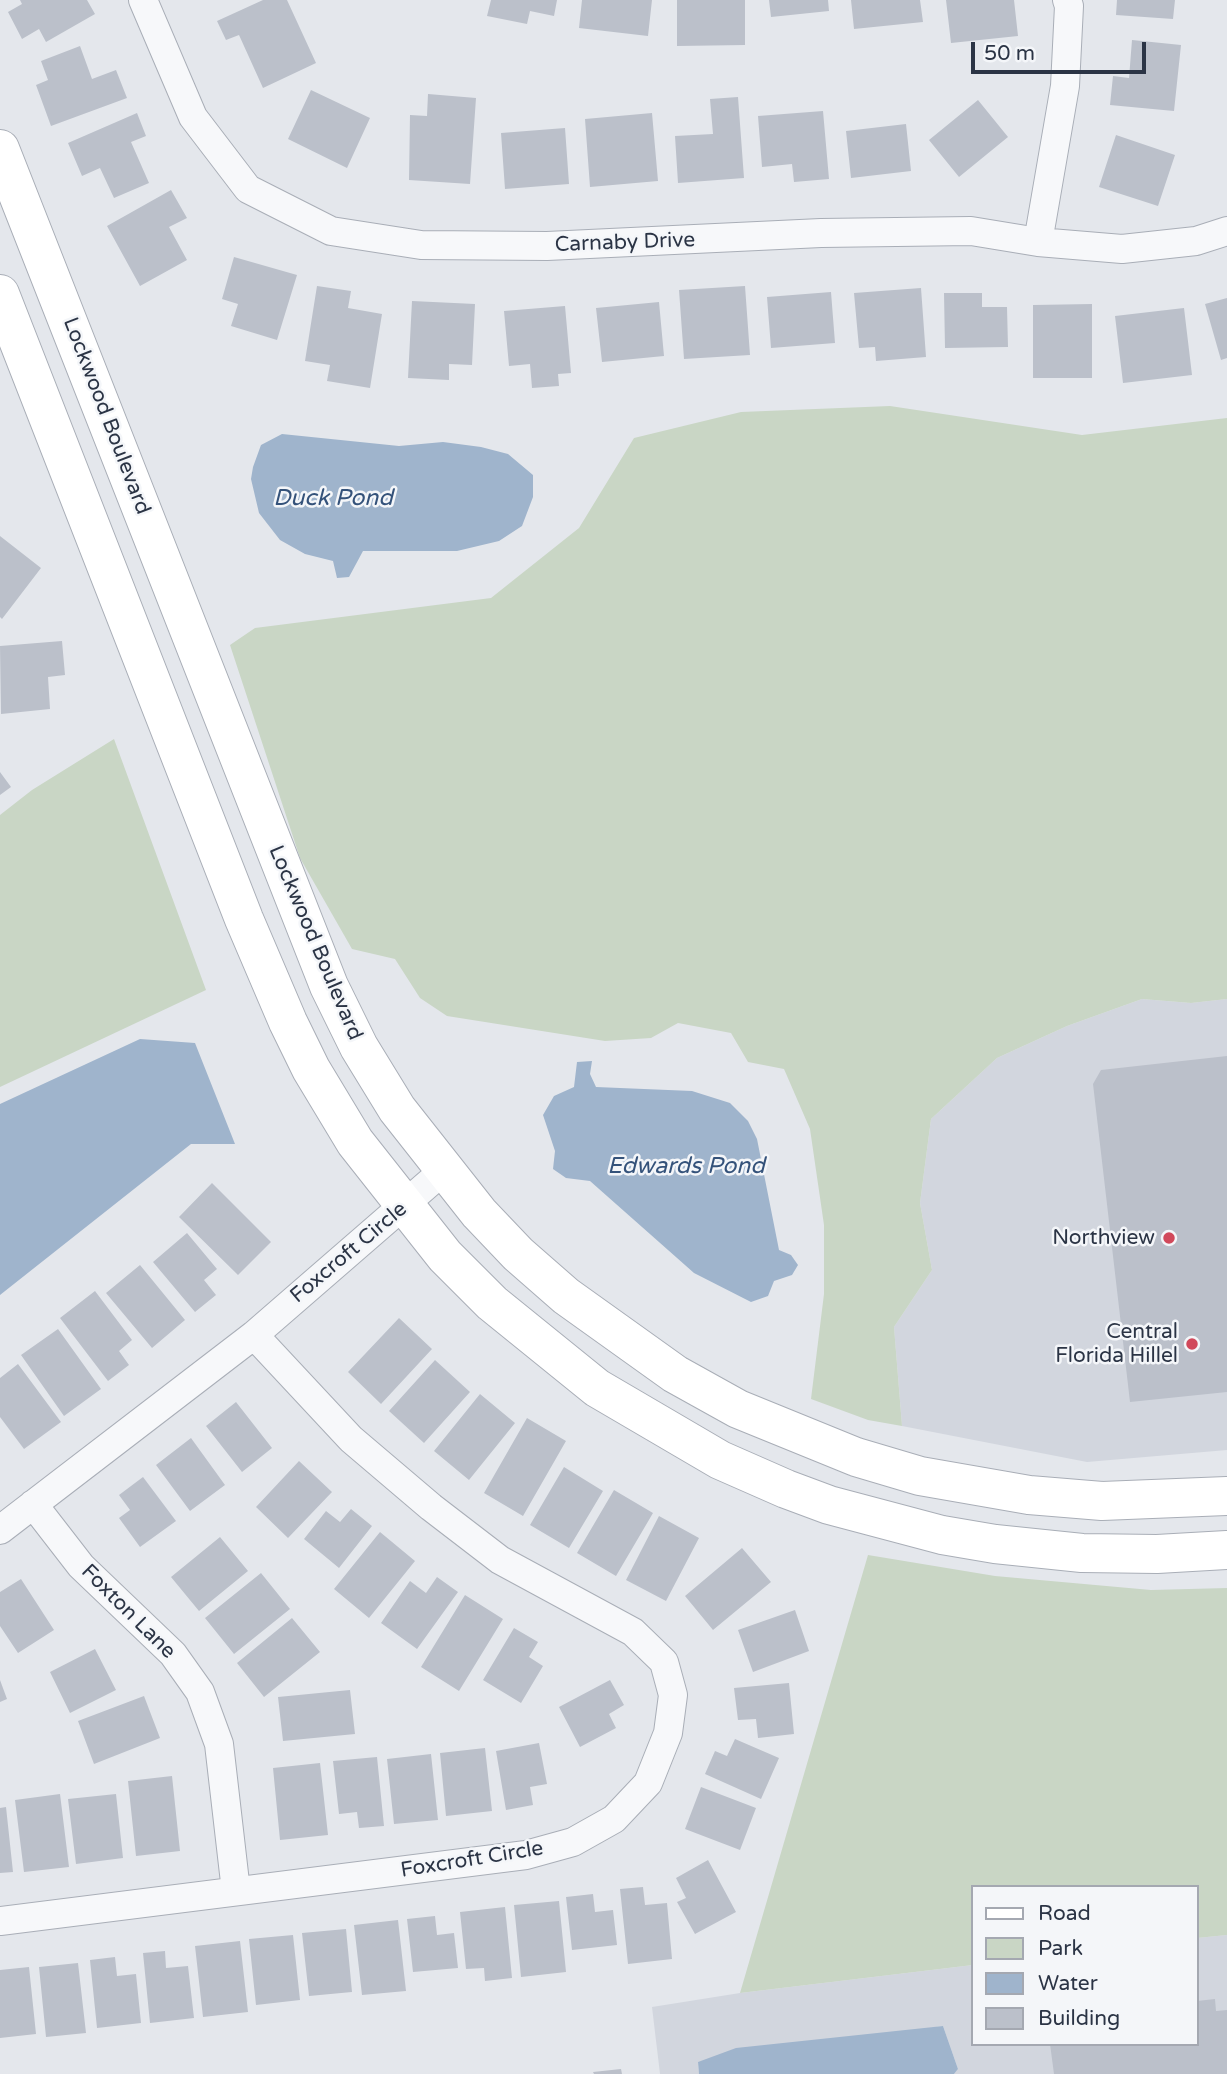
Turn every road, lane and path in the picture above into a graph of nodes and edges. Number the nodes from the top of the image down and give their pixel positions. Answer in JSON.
{"nodes":[{"id":1,"x":143,"y":0,"type":"edge"},
{"id":2,"x":1067,"y":0,"type":"edge"},
{"id":3,"x":0,"y":149,"type":"edge"},
{"id":4,"x":1227,"y":231,"type":"edge"},
{"id":5,"x":1038,"y":243,"type":"junction"},
{"id":6,"x":0,"y":294,"type":"edge"},
{"id":7,"x":443,"y":1171,"type":"junction"},
{"id":8,"x":404,"y":1208,"type":"junction"},
{"id":9,"x":254,"y":1335,"type":"junction"},
{"id":10,"x":1029,"y":1495,"type":"junction"},
{"id":11,"x":1227,"y":1496,"type":"edge"},
{"id":12,"x":33,"y":1504,"type":"junction"},
{"id":13,"x":0,"y":1530,"type":"edge"},
{"id":14,"x":1022,"y":1548,"type":"junction"},
{"id":15,"x":1227,"y":1550,"type":"edge"},
{"id":16,"x":236,"y":1891,"type":"junction"},
{"id":17,"x":0,"y":1922,"type":"edge"}],
"edges":[{"from":1,"to":5,"type":"street","name":"Carnaby Drive"},
{"from":2,"to":5,"type":"street"},
{"from":3,"to":7,"type":"main road","name":"Lockwood Boulevard"},
{"from":4,"to":5,"type":"street","name":"Carnaby Drive"},
{"from":6,"to":8,"type":"main road"},
{"from":7,"to":8,"type":"street","name":"Foxcroft Circle"},
{"from":7,"to":10,"type":"main road","name":"Lockwood Boulevard"},
{"from":8,"to":9,"type":"street","name":"Foxcroft Circle"},
{"from":8,"to":14,"type":"main road"},
{"from":9,"to":12,"type":"street","name":"Foxcroft Circle"},
{"from":9,"to":16,"type":"street","name":"Foxcroft Circle"},
{"from":10,"to":11,"type":"main road","name":"Lockwood Boulevard"},
{"from":10,"to":14,"type":"main road"},
{"from":12,"to":13,"type":"street","name":"Foxcroft Circle"},
{"from":12,"to":16,"type":"street","name":"Foxton Lane"},
{"from":14,"to":15,"type":"main road"},
{"from":16,"to":17,"type":"street","name":"Foxcroft Circle"}]}
